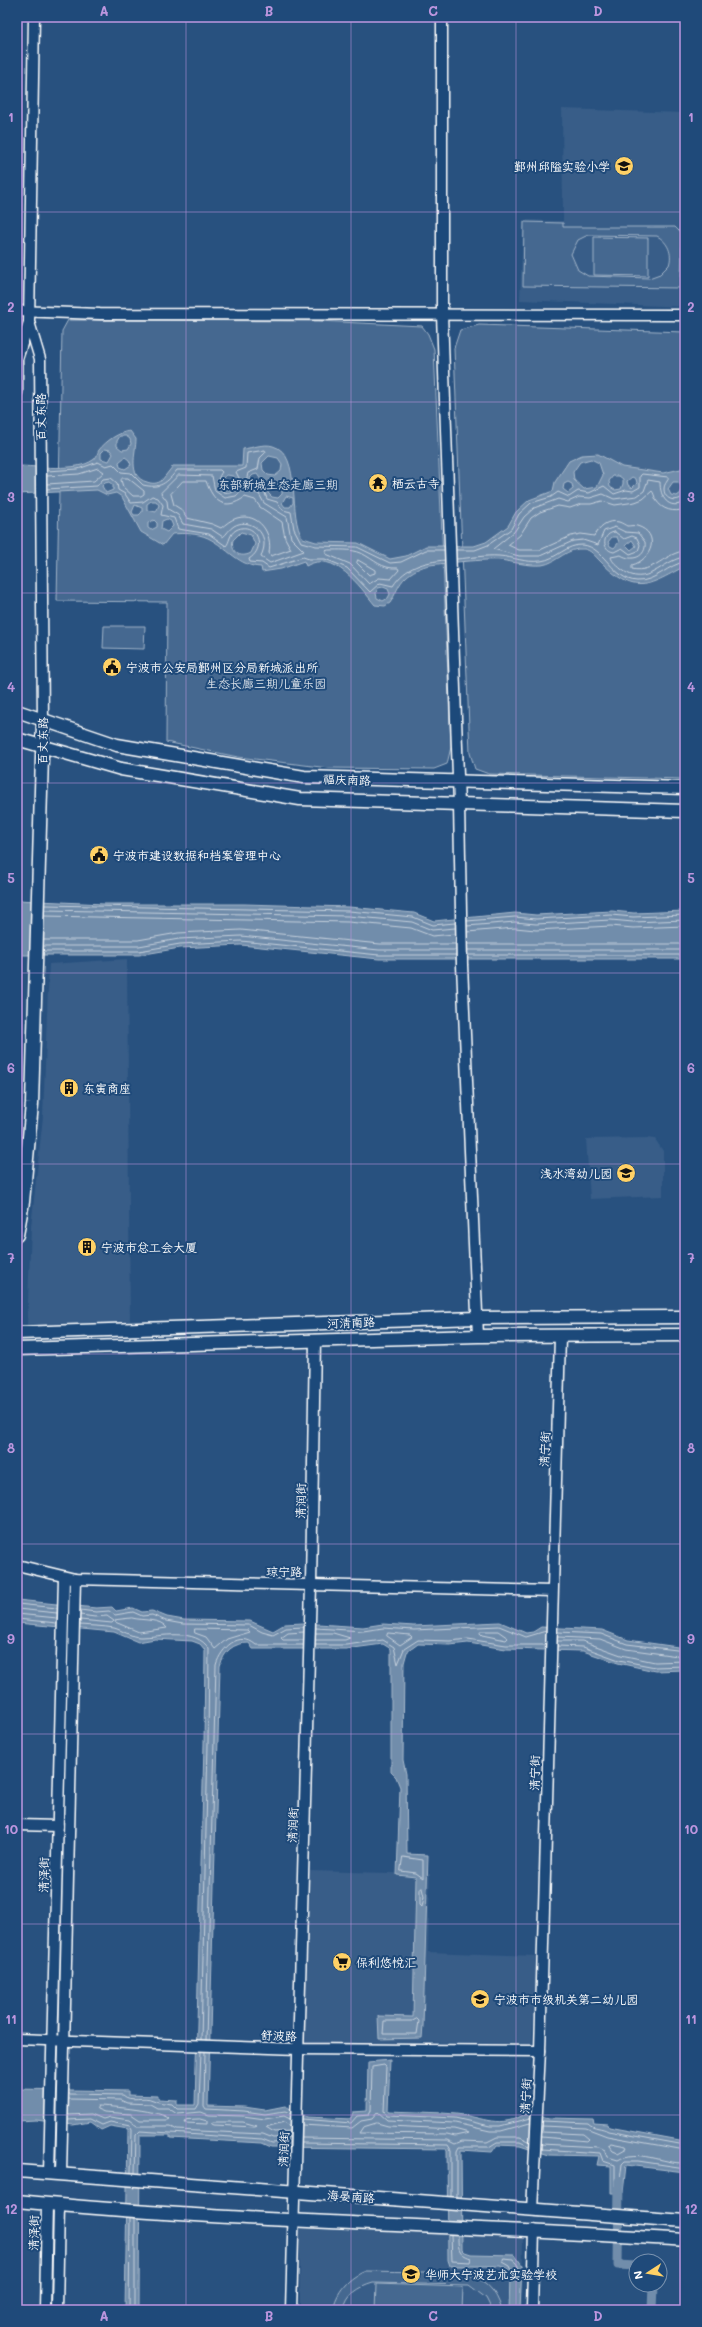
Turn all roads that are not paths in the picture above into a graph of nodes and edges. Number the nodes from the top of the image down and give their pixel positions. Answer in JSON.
{"nodes":[{"id":1,"x":34,"y":17,"type":"edge"},
{"id":2,"x":442,"y":17,"type":"edge"},
{"id":3,"x":17,"y":311,"type":"edge"},
{"id":4,"x":442,"y":314,"type":"junction"},
{"id":5,"x":685,"y":315,"type":"edge"},
{"id":6,"x":29,"y":316,"type":"junction"},
{"id":7,"x":17,"y":359,"type":"edge"},
{"id":8,"x":17,"y":393,"type":"edge"},
{"id":9,"x":17,"y":711,"type":"edge"},
{"id":10,"x":43,"y":721,"type":"junction"},
{"id":11,"x":17,"y":739,"type":"edge"},
{"id":12,"x":42,"y":746,"type":"junction"},
{"id":13,"x":458,"y":781,"type":"junction"},
{"id":14,"x":685,"y":788,"type":"edge"},
{"id":15,"x":459,"y":805,"type":"junction"},
{"id":16,"x":685,"y":811,"type":"edge"},
{"id":17,"x":17,"y":1235,"type":"edge"},
{"id":18,"x":685,"y":1317,"type":"edge"},
{"id":19,"x":477,"y":1318,"type":"junction"},
{"id":20,"x":17,"y":1333,"type":"edge"},
{"id":21,"x":685,"y":1335,"type":"edge"},
{"id":22,"x":478,"y":1336,"type":"junction"},
{"id":23,"x":560,"y":1336,"type":"junction"},
{"id":24,"x":315,"y":1340,"type":"junction"},
{"id":25,"x":17,"y":1350,"type":"edge"},
{"id":26,"x":17,"y":1565,"type":"edge"},
{"id":27,"x":64,"y":1576,"type":"junction"},
{"id":28,"x":75,"y":1579,"type":"junction"},
{"id":29,"x":312,"y":1585,"type":"junction"},
{"id":30,"x":552,"y":1590,"type":"junction"},
{"id":31,"x":17,"y":1825,"type":"edge"},
{"id":32,"x":58,"y":1826,"type":"junction"},
{"id":33,"x":17,"y":2039,"type":"edge"},
{"id":34,"x":52,"y":2040,"type":"junction"},
{"id":35,"x":63,"y":2041,"type":"junction"},
{"id":36,"x":298,"y":2049,"type":"junction"},
{"id":37,"x":540,"y":2051,"type":"junction"},
{"id":38,"x":17,"y":2171,"type":"edge"},
{"id":39,"x":49,"y":2173,"type":"junction"},
{"id":40,"x":61,"y":2174,"type":"junction"},
{"id":41,"x":294,"y":2192,"type":"junction"},
{"id":42,"x":17,"y":2201,"type":"edge"},
{"id":43,"x":47,"y":2204,"type":"junction"},
{"id":44,"x":59,"y":2205,"type":"junction"},
{"id":45,"x":532,"y":2210,"type":"junction"},
{"id":46,"x":294,"y":2220,"type":"junction"},
{"id":47,"x":685,"y":2222,"type":"edge"},
{"id":48,"x":534,"y":2230,"type":"junction"},
{"id":49,"x":685,"y":2240,"type":"edge"},
{"id":50,"x":44,"y":2310,"type":"edge"},
{"id":51,"x":57,"y":2310,"type":"edge"},
{"id":52,"x":291,"y":2310,"type":"edge"},
{"id":53,"x":532,"y":2310,"type":"edge"}],
"edges":[{"from":1,"to":6,"type":"street"},
{"from":2,"to":4,"type":"street"},
{"from":3,"to":6,"type":"street"},
{"from":4,"to":5,"type":"street"},
{"from":4,"to":6,"type":"street"},
{"from":4,"to":13,"type":"street"},
{"from":6,"to":7,"type":"street","name":"百丈东路"},
{"from":6,"to":10,"type":"street","name":"百丈东路"},
{"from":7,"to":8,"type":"street","name":"百丈东路"},
{"from":9,"to":10,"type":"main road","name":"福庆南路"},
{"from":10,"to":12,"type":"main road","name":"百丈东路"},
{"from":10,"to":13,"type":"main road","name":"福庆南路"},
{"from":11,"to":12,"type":"main road","name":"福庆南路"},
{"from":12,"to":15,"type":"main road","name":"福庆南路"},
{"from":12,"to":17,"type":"main road","name":"百丈东路"},
{"from":13,"to":14,"type":"main road","name":"福庆南路"},
{"from":13,"to":15,"type":"street"},
{"from":15,"to":16,"type":"main road","name":"福庆南路"},
{"from":15,"to":19,"type":"street"},
{"from":18,"to":19,"type":"main road","name":"河清南路"},
{"from":19,"to":20,"type":"main road","name":"河清南路"},
{"from":19,"to":22,"type":"street"},
{"from":21,"to":23,"type":"main road","name":"河清南路"},
{"from":22,"to":23,"type":"main road","name":"河清南路"},
{"from":22,"to":24,"type":"main road","name":"河清南路"},
{"from":23,"to":30,"type":"street","name":"清宁街"},
{"from":24,"to":25,"type":"main road","name":"河清南路"},
{"from":24,"to":29,"type":"street","name":"清润街"},
{"from":26,"to":27,"type":"street","name":"琼宁路"},
{"from":27,"to":28,"type":"street","name":"琼宁路"},
{"from":27,"to":32,"type":"street","name":"清泽街"},
{"from":28,"to":29,"type":"street","name":"琼宁路"},
{"from":28,"to":35,"type":"street","name":"清泽街"},
{"from":29,"to":30,"type":"street","name":"琼宁路"},
{"from":29,"to":36,"type":"street","name":"清润街"},
{"from":30,"to":37,"type":"street","name":"清宁街"},
{"from":31,"to":32,"type":"street"},
{"from":32,"to":34,"type":"street","name":"清泽街"},
{"from":33,"to":34,"type":"street","name":"舒波路"},
{"from":34,"to":35,"type":"street","name":"舒波路"},
{"from":34,"to":39,"type":"street","name":"清泽街"},
{"from":35,"to":36,"type":"street","name":"舒波路"},
{"from":35,"to":40,"type":"street","name":"清泽街"},
{"from":36,"to":37,"type":"street","name":"舒波路"},
{"from":36,"to":41,"type":"street","name":"清润街"},
{"from":37,"to":45,"type":"street","name":"清宁街"},
{"from":38,"to":39,"type":"main road","name":"海晏南路"},
{"from":39,"to":40,"type":"main road","name":"海晏南路"},
{"from":40,"to":41,"type":"main road","name":"海晏南路"},
{"from":41,"to":45,"type":"main road","name":"海晏南路"},
{"from":41,"to":46,"type":"street","name":"清润街"},
{"from":42,"to":43,"type":"main road"},
{"from":43,"to":44,"type":"main road"},
{"from":43,"to":50,"type":"street","name":"清泽街"},
{"from":44,"to":46,"type":"main road"},
{"from":44,"to":51,"type":"street"},
{"from":45,"to":47,"type":"main road","name":"海晏南路"},
{"from":46,"to":48,"type":"main road"},
{"from":46,"to":52,"type":"street","name":"清润街"},
{"from":48,"to":49,"type":"main road"},
{"from":48,"to":53,"type":"street"}]}
